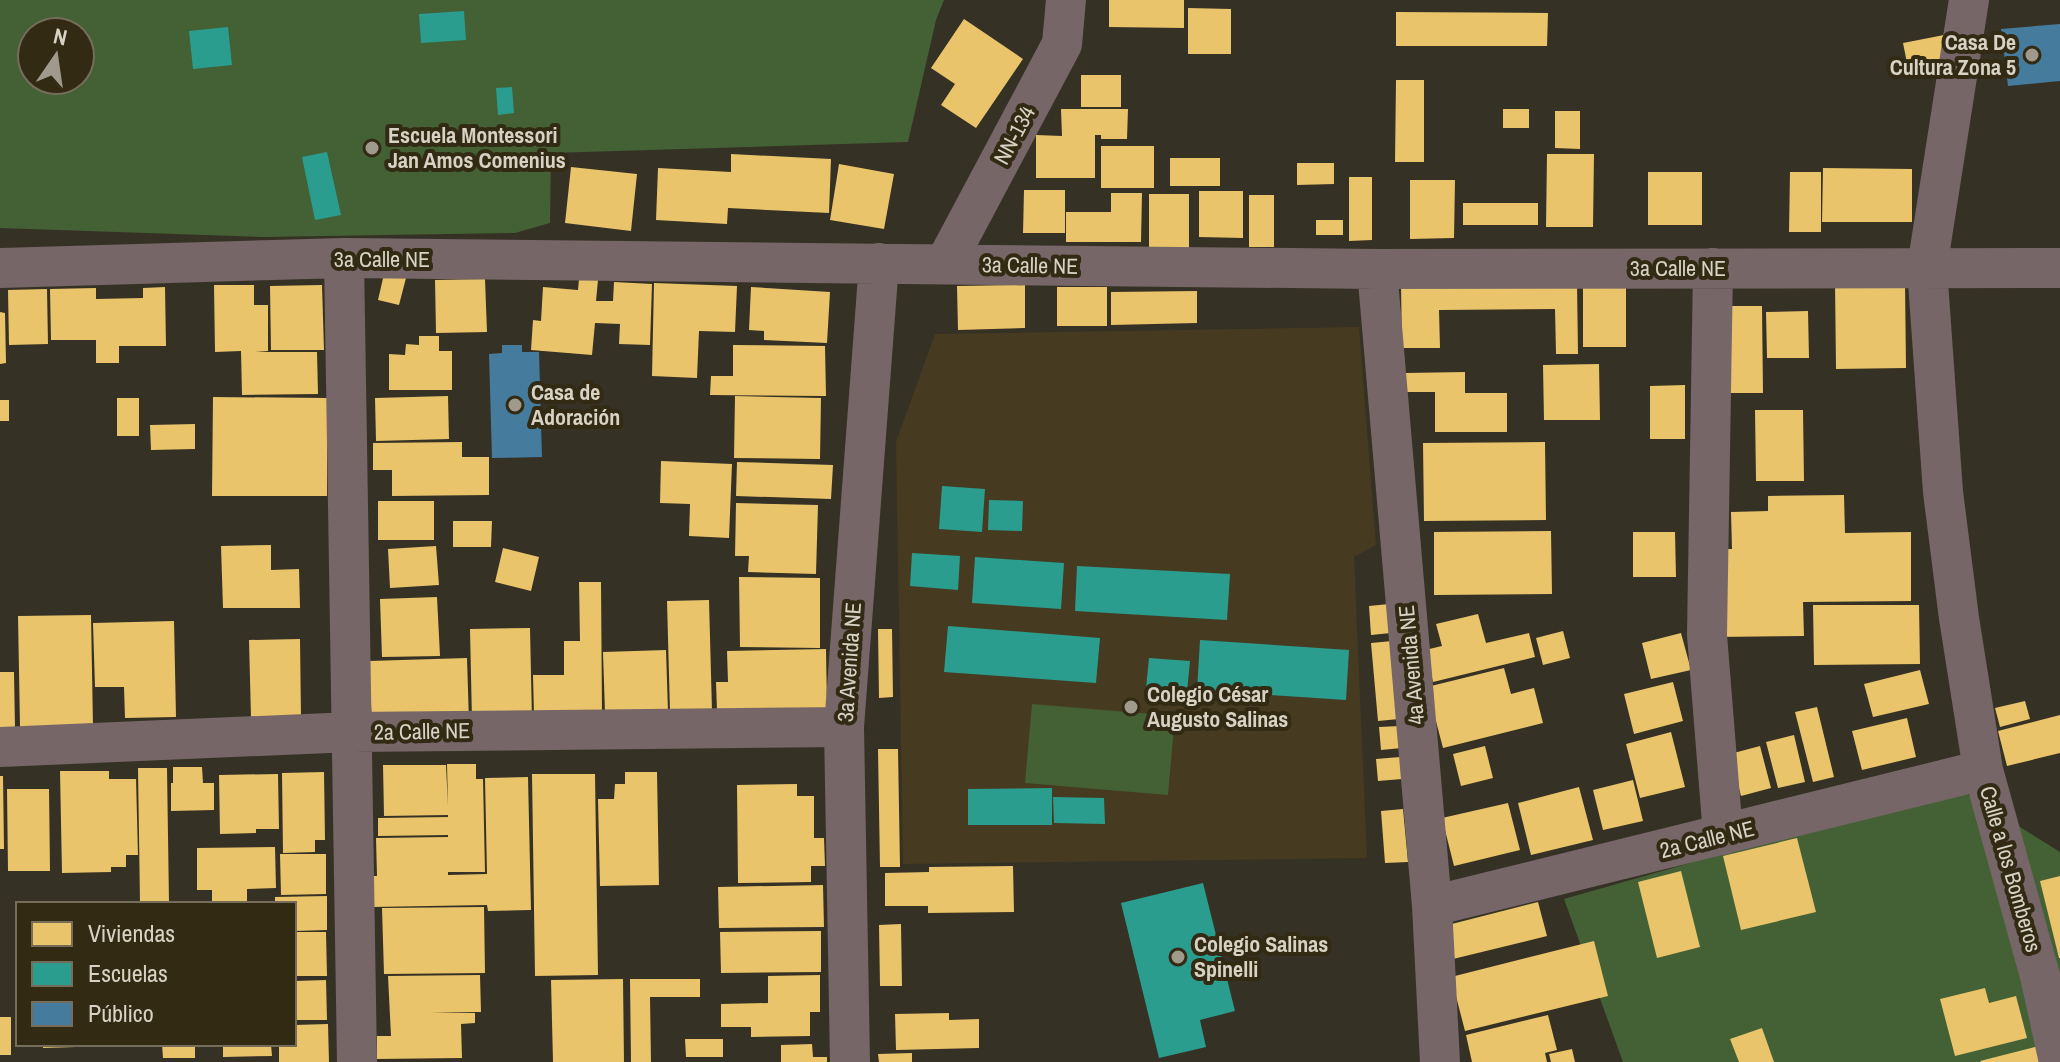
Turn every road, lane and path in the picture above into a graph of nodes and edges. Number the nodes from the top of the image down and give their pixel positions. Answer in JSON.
{"nodes":[{"id":1,"x":1066,"y":0,"type":"edge"},
{"id":2,"x":1969,"y":0,"type":"edge"},
{"id":3,"x":344,"y":258,"type":"junction"},
{"id":4,"x":879,"y":263,"type":"junction"},
{"id":5,"x":945,"y":264,"type":"junction"},
{"id":6,"x":0,"y":268,"type":"edge"},
{"id":7,"x":1713,"y":268,"type":"junction"},
{"id":8,"x":1927,"y":268,"type":"junction"},
{"id":9,"x":2060,"y":268,"type":"edge"},
{"id":10,"x":1377,"y":269,"type":"junction"},
{"id":11,"x":844,"y":727,"type":"junction"},
{"id":12,"x":352,"y":732,"type":"junction"},
{"id":13,"x":0,"y":747,"type":"edge"},
{"id":14,"x":1983,"y":770,"type":"junction"},
{"id":15,"x":1723,"y":835,"type":"junction"},
{"id":16,"x":1432,"y":906,"type":"junction"},
{"id":17,"x":357,"y":1062,"type":"edge"},
{"id":18,"x":850,"y":1062,"type":"edge"},
{"id":19,"x":1440,"y":1062,"type":"edge"},
{"id":20,"x":2059,"y":1062,"type":"edge"}],
"edges":[{"from":1,"to":5,"type":"street","name":"NN-134","number":"NN-134"},
{"from":2,"to":8,"type":"street","name":"Calle a los Bomberos"},
{"from":3,"to":4,"type":"street","name":"3a Calle NE"},
{"from":3,"to":6,"type":"street","name":"3a Calle NE"},
{"from":3,"to":12,"type":"street"},
{"from":4,"to":5,"type":"street","name":"3a Calle NE"},
{"from":4,"to":11,"type":"street","name":"3a Avenida NE"},
{"from":5,"to":10,"type":"street","name":"3a Calle NE"},
{"from":7,"to":8,"type":"street","name":"3a Calle NE"},
{"from":7,"to":10,"type":"street","name":"3a Calle NE"},
{"from":7,"to":15,"type":"street"},
{"from":8,"to":9,"type":"street","name":"3a Calle NE"},
{"from":8,"to":14,"type":"street","name":"Calle a los Bomberos"},
{"from":10,"to":16,"type":"street","name":"4a Avenida NE"},
{"from":11,"to":12,"type":"street","name":"2a Calle NE"},
{"from":11,"to":18,"type":"street","name":"3a Avenida NE"},
{"from":12,"to":13,"type":"street","name":"2a Calle NE"},
{"from":12,"to":17,"type":"street"},
{"from":14,"to":15,"type":"street","name":"2a Calle NE"},
{"from":14,"to":20,"type":"street","name":"Calle a los Bomberos"},
{"from":15,"to":16,"type":"street","name":"2a Calle NE"},
{"from":16,"to":19,"type":"street","name":"4a Avenida NE"}]}
